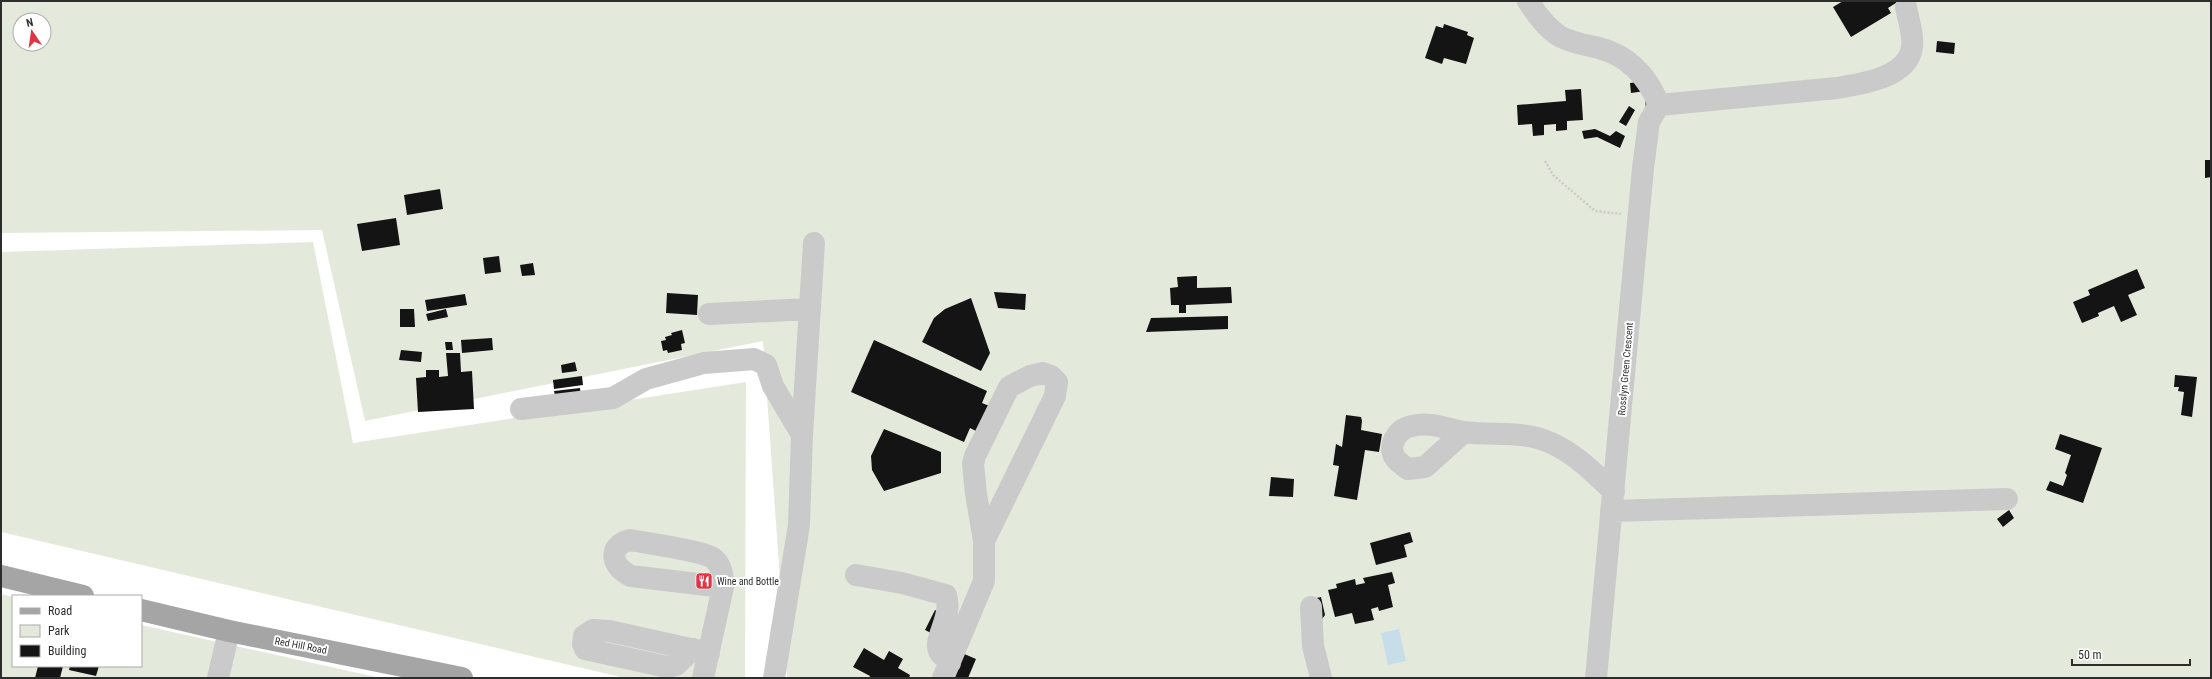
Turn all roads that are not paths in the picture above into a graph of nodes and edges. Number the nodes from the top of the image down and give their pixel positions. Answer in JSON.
{"nodes":[{"id":1,"x":1528,"y":1,"type":"edge"},
{"id":2,"x":1906,"y":7,"type":"dead end"},
{"id":3,"x":1659,"y":105,"type":"junction"},
{"id":4,"x":814,"y":243,"type":"dead end"},
{"id":5,"x":810,"y":309,"type":"junction"},
{"id":6,"x":709,"y":314,"type":"dead end"},
{"id":7,"x":521,"y":408,"type":"dead end"},
{"id":8,"x":1464,"y":432,"type":"dead end"},
{"id":9,"x":802,"y":436,"type":"junction"},
{"id":10,"x":2008,"y":499,"type":"dead end"},
{"id":11,"x":1613,"y":501,"type":"junction"},
{"id":12,"x":984,"y":541,"type":"junction"},
{"id":13,"x":856,"y":575,"type":"dead end"},
{"id":14,"x":1,"y":576,"type":"edge"},
{"id":15,"x":723,"y":587,"type":"dead end"},
{"id":16,"x":79,"y":595,"type":"edge"},
{"id":17,"x":1311,"y":607,"type":"dead end"},
{"id":18,"x":142,"y":610,"type":"edge"},
{"id":19,"x":229,"y":631,"type":"junction"},
{"id":20,"x":947,"y":671,"type":"edge"},
{"id":21,"x":218,"y":678,"type":"edge"},
{"id":22,"x":462,"y":678,"type":"edge"},
{"id":23,"x":703,"y":678,"type":"edge"},
{"id":24,"x":774,"y":678,"type":"edge"},
{"id":25,"x":1321,"y":678,"type":"edge"},
{"id":26,"x":1596,"y":678,"type":"edge"}],
"edges":[{"from":1,"to":3,"type":"street"},
{"from":2,"to":3,"type":"street"},
{"from":3,"to":11,"type":"street","name":"Rosslyn Green Crescent"},
{"from":4,"to":5,"type":"street"},
{"from":5,"to":6,"type":"street"},
{"from":5,"to":9,"type":"street"},
{"from":7,"to":9,"type":"street"},
{"from":8,"to":11,"type":"street"},
{"from":9,"to":24,"type":"street"},
{"from":10,"to":11,"type":"street"},
{"from":11,"to":26,"type":"street","name":"Rosslyn Green Crescent"},
{"from":12,"to":12,"type":"street"},
{"from":12,"to":20,"type":"street"},
{"from":13,"to":20,"type":"street"},
{"from":14,"to":16,"type":"main road"},
{"from":15,"to":23,"type":"street"},
{"from":17,"to":25,"type":"street"},
{"from":18,"to":19,"type":"main road","name":"Red Hill Road"},
{"from":19,"to":21,"type":"street"},
{"from":19,"to":22,"type":"main road","name":"Red Hill Road"}]}
